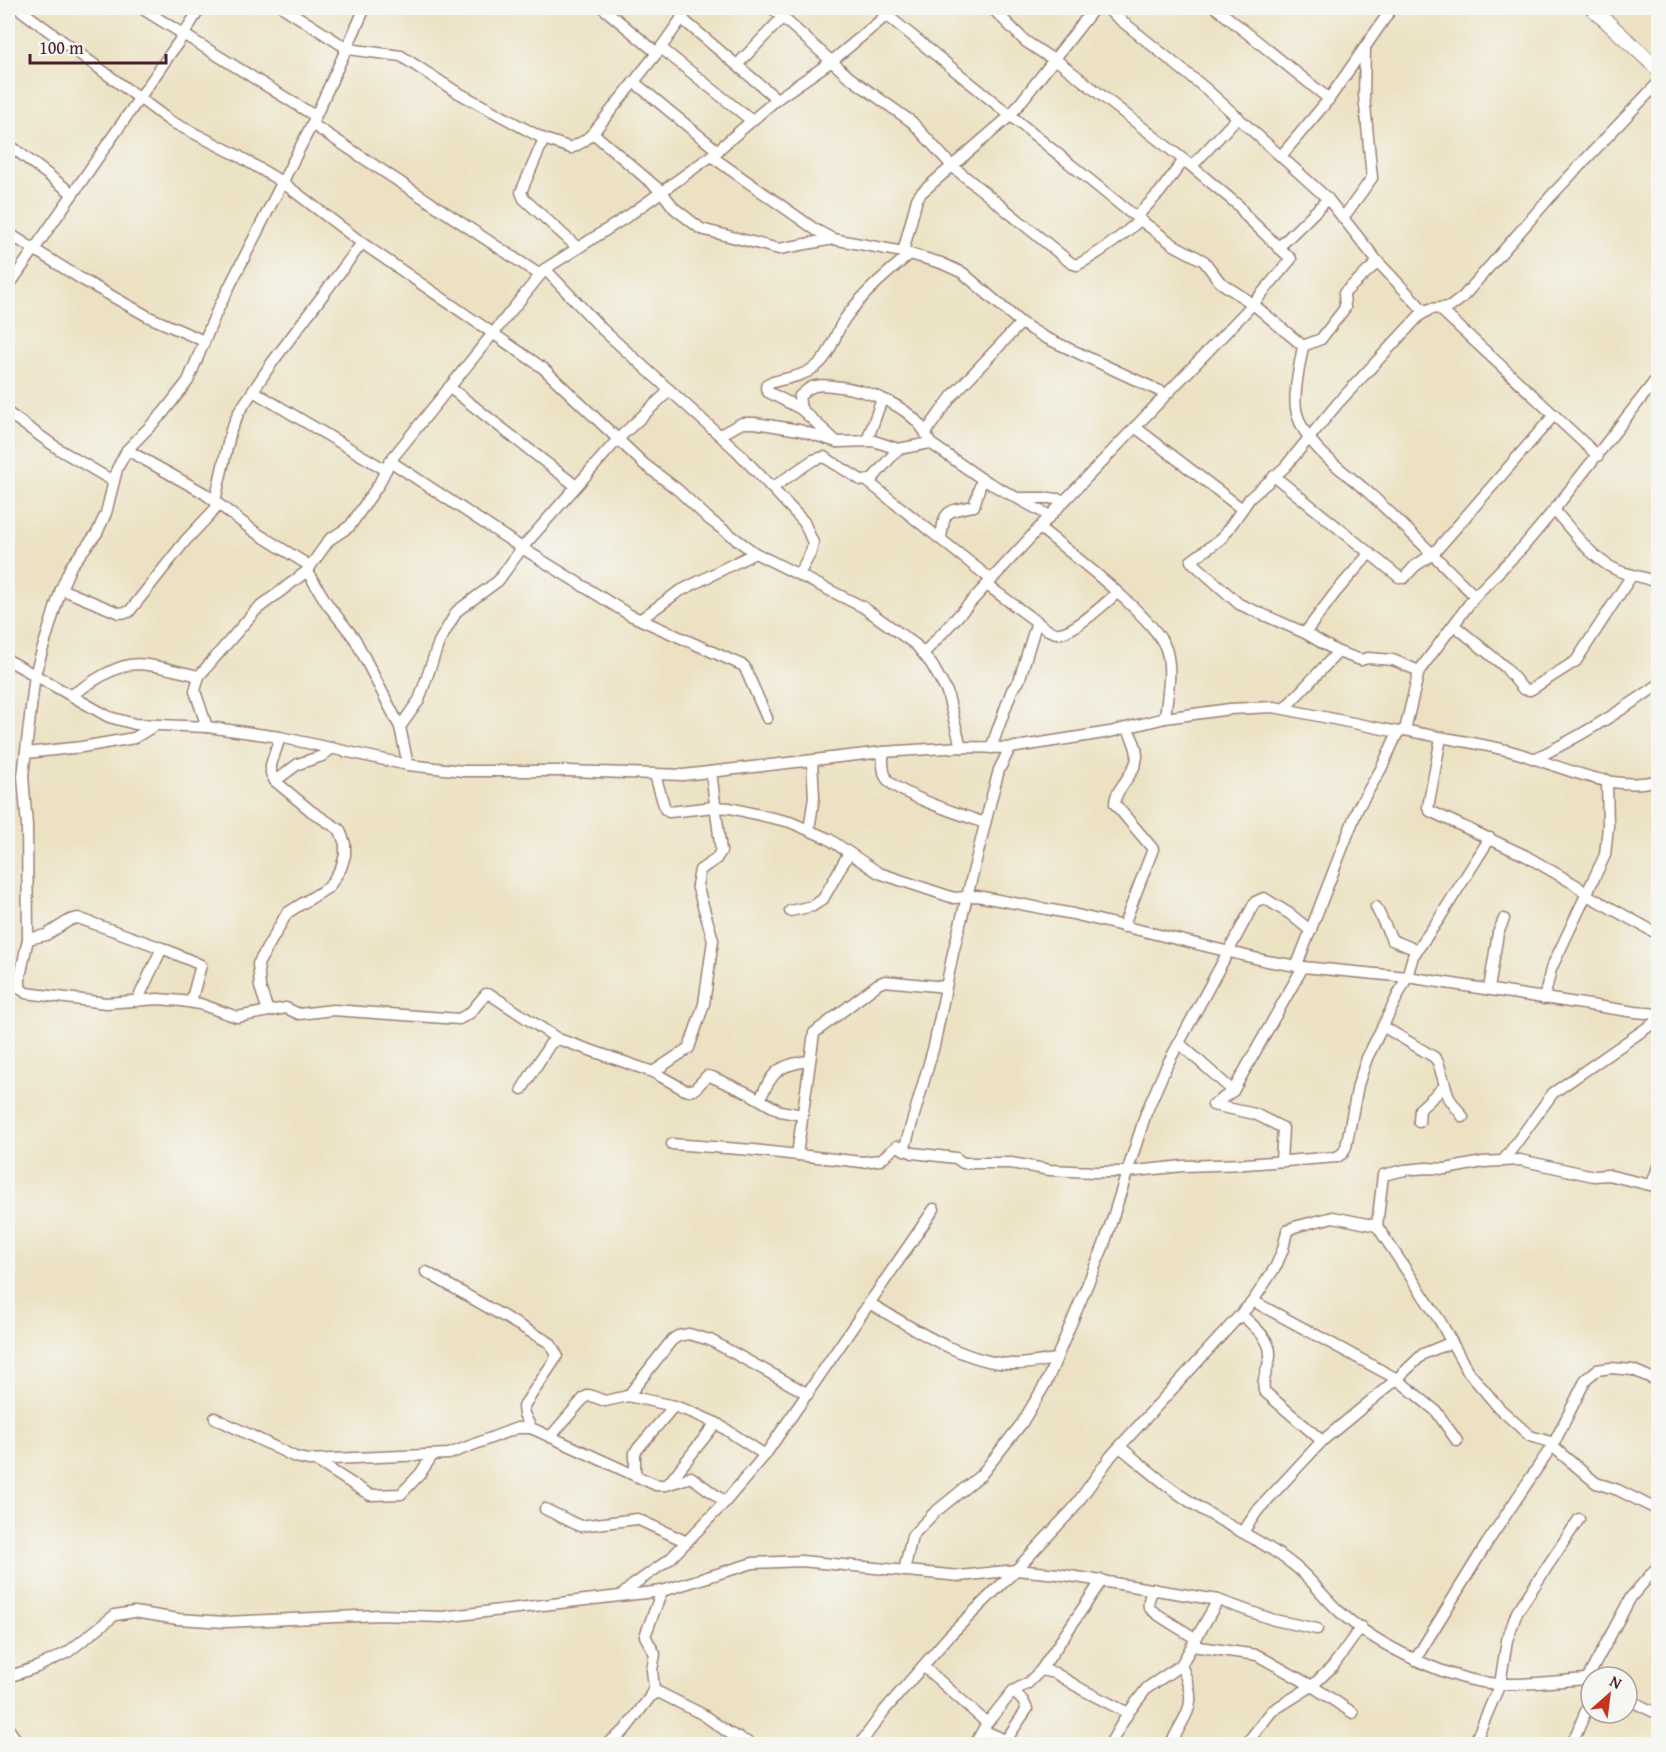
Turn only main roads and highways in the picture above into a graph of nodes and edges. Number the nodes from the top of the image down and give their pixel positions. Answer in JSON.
{"nodes":[{"id":1,"x":1592,"y":8,"type":"edge"},
{"id":2,"x":1659,"y":69,"type":"edge"}],
"edges":[{"from":1,"to":2,"type":"main road"}]}
